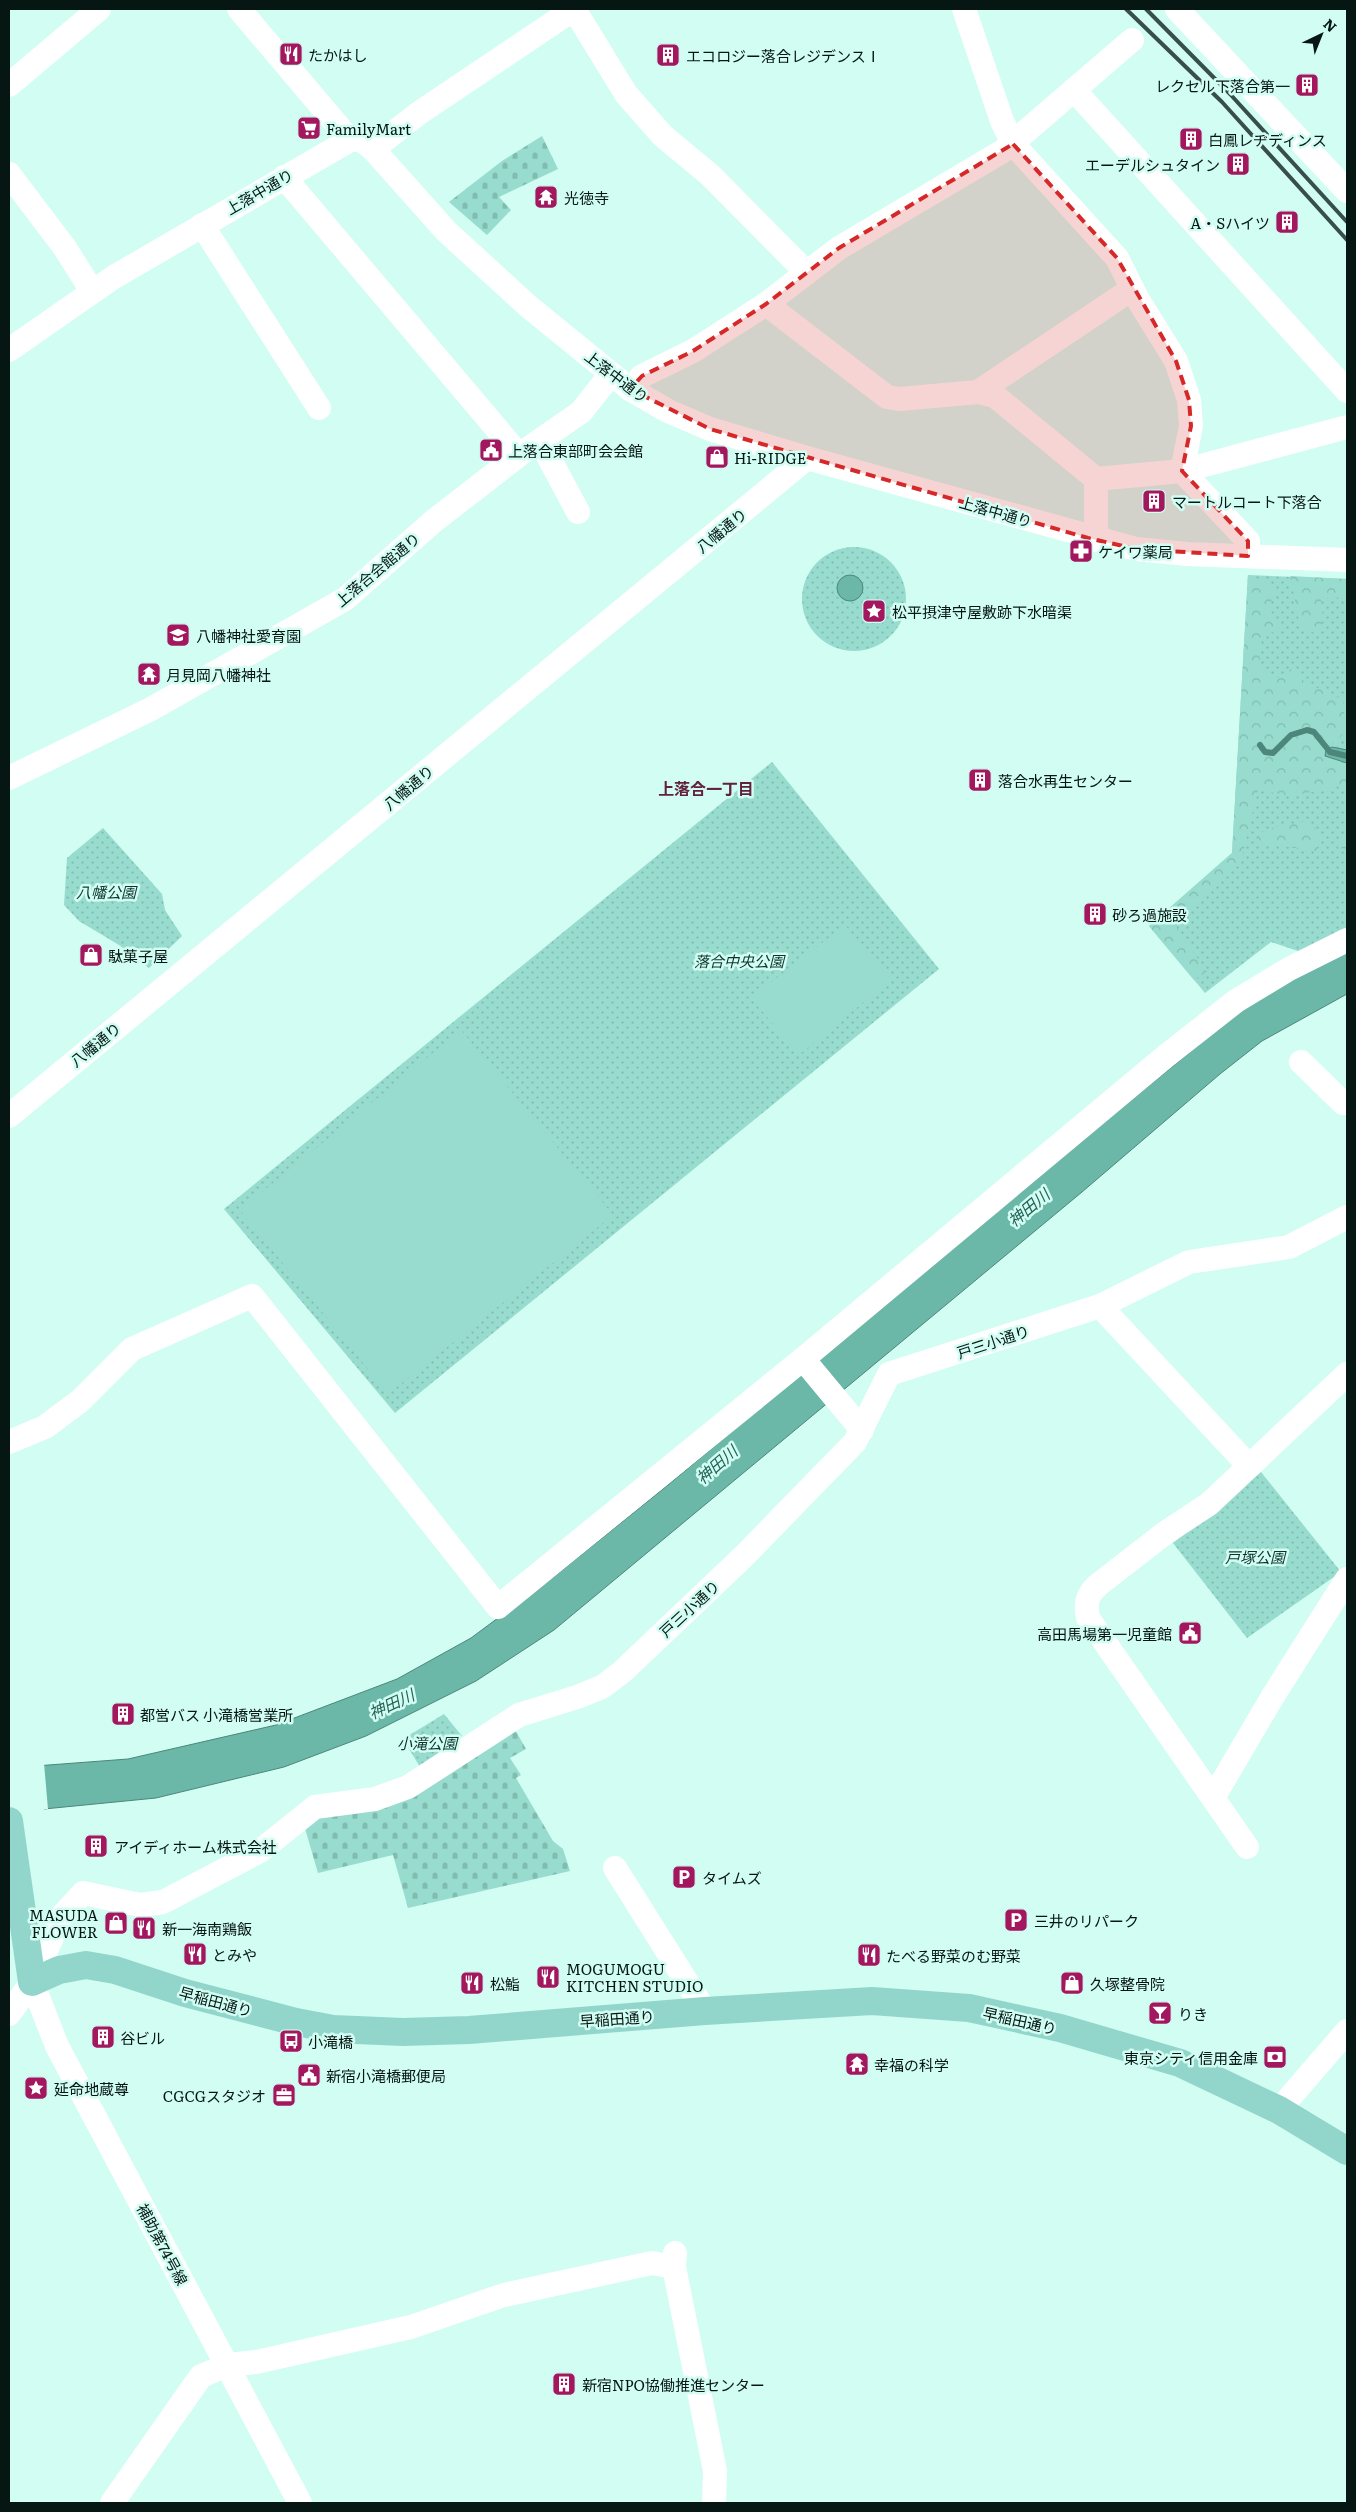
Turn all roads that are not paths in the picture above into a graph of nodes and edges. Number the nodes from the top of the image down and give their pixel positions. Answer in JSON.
{"nodes":[{"id":1,"x":99,"y":9,"type":"edge"},
{"id":2,"x":239,"y":9,"type":"edge"},
{"id":3,"x":574,"y":9,"type":"edge"},
{"id":4,"x":964,"y":9,"type":"edge"},
{"id":5,"x":1177,"y":9,"type":"edge"},
{"id":6,"x":1132,"y":40,"type":"dead end"},
{"id":7,"x":9,"y":85,"type":"edge"},
{"id":8,"x":1074,"y":90,"type":"junction"},
{"id":9,"x":350,"y":140,"type":"junction"},
{"id":10,"x":1013,"y":144,"type":"junction"},
{"id":11,"x":373,"y":149,"type":"junction"},
{"id":12,"x":9,"y":174,"type":"edge"},
{"id":13,"x":284,"y":177,"type":"junction"},
{"id":14,"x":1347,"y":191,"type":"edge"},
{"id":15,"x":202,"y":225,"type":"junction"},
{"id":16,"x":806,"y":272,"type":"junction"},
{"id":17,"x":1132,"y":289,"type":"junction"},
{"id":18,"x":92,"y":291,"type":"junction"},
{"id":19,"x":766,"y":304,"type":"junction"},
{"id":20,"x":9,"y":350,"type":"edge"},
{"id":21,"x":611,"y":374,"type":"junction"},
{"id":22,"x":630,"y":389,"type":"junction"},
{"id":23,"x":1347,"y":391,"type":"edge"},
{"id":24,"x":978,"y":392,"type":"junction"},
{"id":25,"x":319,"y":408,"type":"dead end"},
{"id":26,"x":1347,"y":427,"type":"edge"},
{"id":27,"x":540,"y":441,"type":"junction"},
{"id":28,"x":518,"y":455,"type":"junction"},
{"id":29,"x":807,"y":458,"type":"junction"},
{"id":30,"x":1182,"y":471,"type":"junction"},
{"id":31,"x":1096,"y":479,"type":"junction"},
{"id":32,"x":578,"y":512,"type":"dead end"},
{"id":33,"x":1096,"y":540,"type":"junction"},
{"id":34,"x":1248,"y":556,"type":"junction"},
{"id":35,"x":1347,"y":560,"type":"edge"},
{"id":36,"x":9,"y":778,"type":"edge"},
{"id":37,"x":1347,"y":940,"type":"edge"},
{"id":38,"x":1301,"y":1062,"type":"dead end"},
{"id":39,"x":1347,"y":1103,"type":"edge"},
{"id":40,"x":9,"y":1116,"type":"edge"},
{"id":41,"x":1347,"y":1217,"type":"edge"},
{"id":42,"x":1100,"y":1306,"type":"junction"},
{"id":43,"x":806,"y":1364,"type":"junction"},
{"id":44,"x":1347,"y":1374,"type":"edge"},
{"id":45,"x":862,"y":1430,"type":"junction"},
{"id":46,"x":9,"y":1442,"type":"edge"},
{"id":47,"x":1249,"y":1466,"type":"junction"},
{"id":48,"x":1347,"y":1579,"type":"edge"},
{"id":49,"x":1213,"y":1798,"type":"junction"},
{"id":50,"x":9,"y":1821,"type":"edge"},
{"id":51,"x":1247,"y":1847,"type":"dead end"},
{"id":52,"x":11,"y":1850,"type":"edge"},
{"id":53,"x":615,"y":1868,"type":"dead end"},
{"id":54,"x":32,"y":1982,"type":"junction"},
{"id":55,"x":705,"y":2011,"type":"junction"},
{"id":56,"x":9,"y":2014,"type":"edge"},
{"id":57,"x":1347,"y":2032,"type":"edge"},
{"id":58,"x":1279,"y":2110,"type":"junction"},
{"id":59,"x":1347,"y":2152,"type":"edge"},
{"id":60,"x":228,"y":2365,"type":"junction"},
{"id":61,"x":112,"y":2503,"type":"edge"},
{"id":62,"x":300,"y":2503,"type":"edge"},
{"id":63,"x":714,"y":2503,"type":"edge"}],
"edges":[{"from":1,"to":7,"type":"street"},
{"from":2,"to":9,"type":"street"},
{"from":3,"to":11,"type":"street"},
{"from":3,"to":16,"type":"street"},
{"from":4,"to":10,"type":"street"},
{"from":5,"to":14,"type":"street"},
{"from":6,"to":8,"type":"street"},
{"from":8,"to":10,"type":"street"},
{"from":8,"to":23,"type":"street"},
{"from":9,"to":11,"type":"street","name":"上落中通り"},
{"from":9,"to":13,"type":"street","name":"上落中通り"},
{"from":10,"to":16,"type":"street"},
{"from":10,"to":17,"type":"street"},
{"from":11,"to":21,"type":"street","name":"上落中通り"},
{"from":12,"to":18,"type":"street"},
{"from":13,"to":15,"type":"street","name":"上落中通り"},
{"from":13,"to":28,"type":"street"},
{"from":15,"to":18,"type":"street","name":"上落中通り"},
{"from":15,"to":25,"type":"street"},
{"from":16,"to":19,"type":"street"},
{"from":17,"to":24,"type":"street"},
{"from":17,"to":30,"type":"street"},
{"from":18,"to":20,"type":"street","name":"上落中通り"},
{"from":19,"to":22,"type":"street"},
{"from":19,"to":24,"type":"street"},
{"from":21,"to":22,"type":"street","name":"上落中通り"},
{"from":21,"to":27,"type":"street","name":"上落合会館通り"},
{"from":22,"to":29,"type":"street","name":"上落中通り"},
{"from":24,"to":31,"type":"street"},
{"from":26,"to":30,"type":"street"},
{"from":27,"to":28,"type":"street","name":"上落合会館通り"},
{"from":27,"to":32,"type":"street"},
{"from":28,"to":36,"type":"street","name":"上落合会館通り"},
{"from":29,"to":33,"type":"street","name":"上落中通り"},
{"from":29,"to":40,"type":"street","name":"八幡通り"},
{"from":30,"to":31,"type":"street"},
{"from":30,"to":34,"type":"street"},
{"from":31,"to":33,"type":"street"},
{"from":33,"to":34,"type":"street","name":"上落中通り"},
{"from":34,"to":35,"type":"street","name":"上落中通り"},
{"from":37,"to":43,"type":"street"},
{"from":38,"to":39,"type":"street"},
{"from":41,"to":42,"type":"street","name":"戸三小通り"},
{"from":42,"to":45,"type":"street","name":"戸三小通り"},
{"from":42,"to":47,"type":"street"},
{"from":43,"to":45,"type":"street"},
{"from":43,"to":46,"type":"street"},
{"from":44,"to":47,"type":"street"},
{"from":45,"to":54,"type":"street","name":"戸三小通り"},
{"from":47,"to":49,"type":"street"},
{"from":48,"to":49,"type":"street"},
{"from":49,"to":51,"type":"street"},
{"from":50,"to":52,"type":"main road"},
{"from":52,"to":54,"type":"main road"},
{"from":53,"to":55,"type":"street"},
{"from":54,"to":55,"type":"main road","name":"早稲田通り"},
{"from":54,"to":56,"type":"street"},
{"from":54,"to":60,"type":"street","name":"補助第74号線"},
{"from":55,"to":58,"type":"main road","name":"早稲田通り"},
{"from":57,"to":58,"type":"street"},
{"from":58,"to":59,"type":"main road","name":"早稲田通り"},
{"from":60,"to":61,"type":"street"},
{"from":60,"to":62,"type":"street","name":"補助第74号線"},
{"from":60,"to":63,"type":"street"}]}
